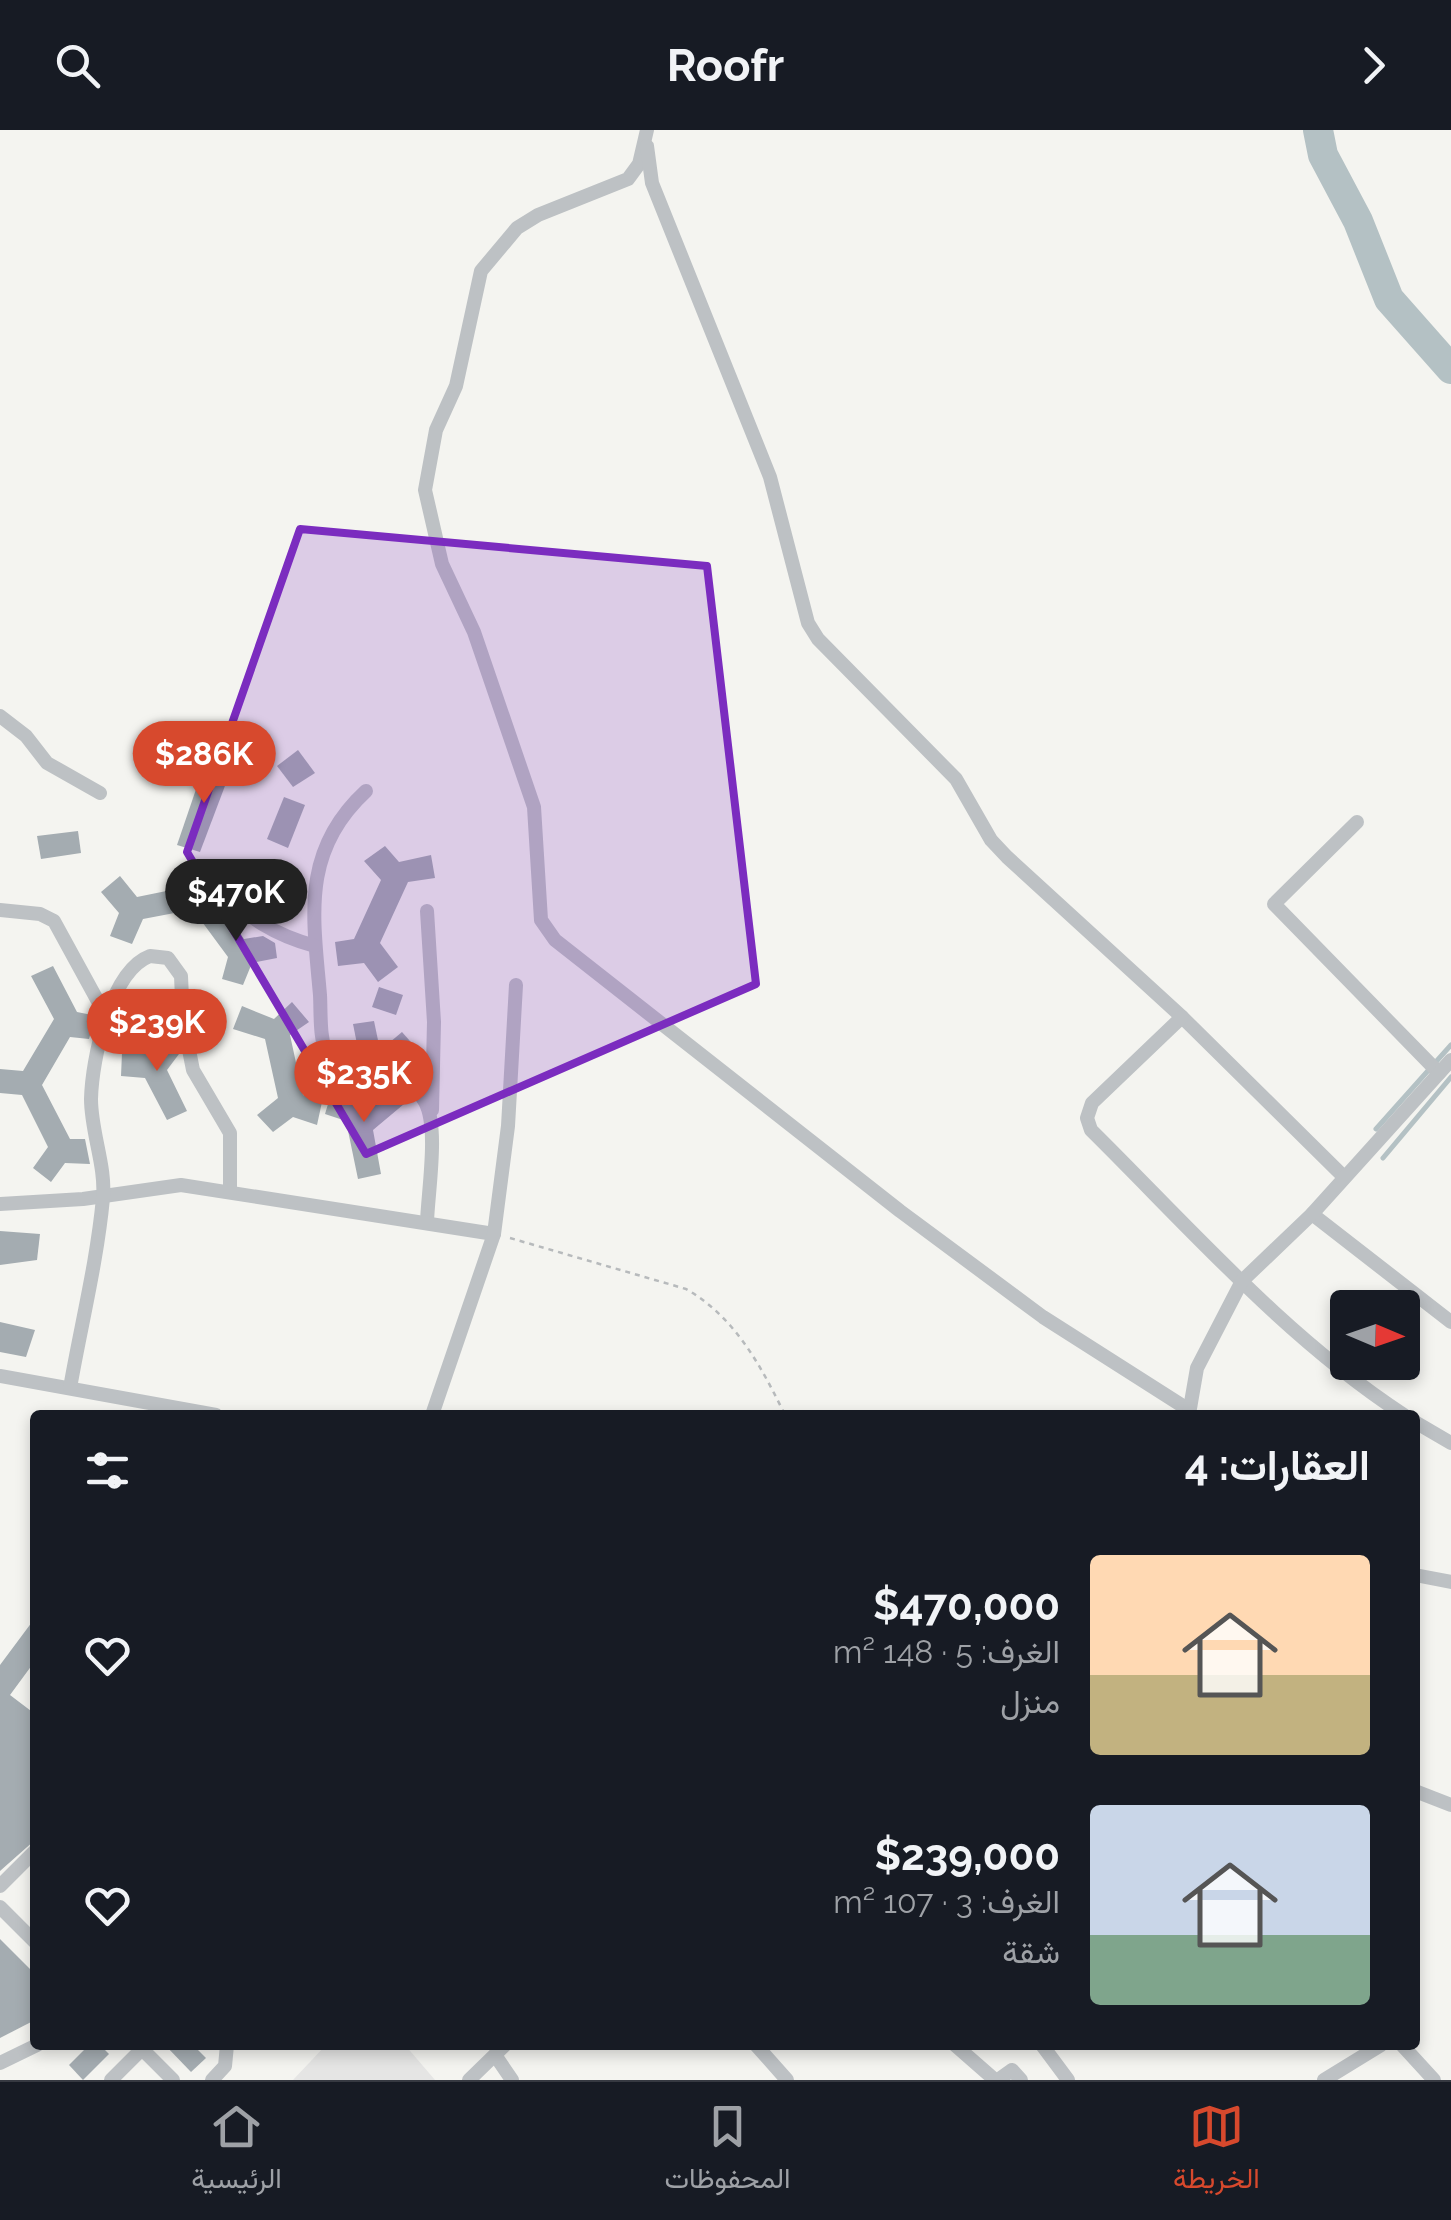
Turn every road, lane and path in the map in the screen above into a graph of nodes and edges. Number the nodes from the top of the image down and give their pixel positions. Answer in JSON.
{"nodes":[{"id":1,"x":647,"y":130,"type":"edge"},
{"id":2,"x":0,"y":716,"type":"edge"},
{"id":3,"x":366,"y":790,"type":"dead end"},
{"id":4,"x":100,"y":793,"type":"dead end"},
{"id":5,"x":1357,"y":822,"type":"dead end"},
{"id":6,"x":220,"y":887,"type":"dead end"},
{"id":7,"x":0,"y":910,"type":"edge"},
{"id":8,"x":427,"y":911,"type":"dead end"},
{"id":9,"x":316,"y":946,"type":"junction"},
{"id":10,"x":516,"y":986,"type":"dead end"},
{"id":11,"x":106,"y":1016,"type":"junction"},
{"id":12,"x":1182,"y":1017,"type":"junction"},
{"id":13,"x":1451,"y":1060,"type":"edge"},
{"id":14,"x":1439,"y":1073,"type":"junction"},
{"id":15,"x":432,"y":1115,"type":"junction"},
{"id":16,"x":1344,"y":1176,"type":"junction"},
{"id":17,"x":230,"y":1191,"type":"junction"},
{"id":18,"x":104,"y":1194,"type":"junction"},
{"id":19,"x":0,"y":1204,"type":"edge"},
{"id":20,"x":1312,"y":1214,"type":"junction"},
{"id":21,"x":427,"y":1222,"type":"junction"},
{"id":22,"x":494,"y":1234,"type":"junction"},
{"id":23,"x":1242,"y":1281,"type":"junction"},
{"id":24,"x":1451,"y":1322,"type":"edge"},
{"id":25,"x":0,"y":1376,"type":"edge"},
{"id":26,"x":70,"y":1388,"type":"junction"},
{"id":27,"x":189,"y":1410,"type":"edge"},
{"id":28,"x":434,"y":1410,"type":"edge"},
{"id":29,"x":782,"y":1410,"type":"edge"},
{"id":30,"x":1186,"y":1410,"type":"edge"},
{"id":31,"x":1189,"y":1410,"type":"edge"},
{"id":32,"x":1397,"y":1410,"type":"edge"},
{"id":33,"x":1420,"y":1425,"type":"edge"},
{"id":34,"x":1451,"y":1443,"type":"edge"},
{"id":35,"x":1420,"y":1576,"type":"edge"},
{"id":36,"x":1451,"y":1582,"type":"edge"},
{"id":37,"x":1420,"y":1793,"type":"edge"},
{"id":38,"x":1451,"y":1805,"type":"edge"},
{"id":39,"x":30,"y":1856,"type":"edge"},
{"id":40,"x":0,"y":1886,"type":"edge"},
{"id":41,"x":0,"y":1907,"type":"edge"},
{"id":42,"x":30,"y":1937,"type":"edge"},
{"id":43,"x":30,"y":2048,"type":"edge"},
{"id":44,"x":137,"y":2050,"type":"edge"},
{"id":45,"x":143,"y":2050,"type":"edge"},
{"id":46,"x":227,"y":2050,"type":"edge"},
{"id":47,"x":500,"y":2050,"type":"edge"},
{"id":48,"x":761,"y":2050,"type":"edge"},
{"id":49,"x":961,"y":2050,"type":"edge"},
{"id":50,"x":1046,"y":2050,"type":"edge"},
{"id":51,"x":1373,"y":2050,"type":"edge"},
{"id":52,"x":1407,"y":2050,"type":"edge"},
{"id":53,"x":0,"y":2063,"type":"edge"},
{"id":54,"x":111,"y":2080,"type":"edge"},
{"id":55,"x":173,"y":2080,"type":"edge"},
{"id":56,"x":212,"y":2080,"type":"edge"},
{"id":57,"x":469,"y":2080,"type":"edge"},
{"id":58,"x":512,"y":2080,"type":"edge"},
{"id":59,"x":788,"y":2080,"type":"edge"},
{"id":60,"x":997,"y":2080,"type":"edge"},
{"id":61,"x":1021,"y":2080,"type":"edge"},
{"id":62,"x":1068,"y":2080,"type":"edge"},
{"id":63,"x":1324,"y":2080,"type":"edge"},
{"id":64,"x":1434,"y":2080,"type":"edge"}],
"edges":[{"from":1,"to":12,"type":"street"},
{"from":1,"to":30,"type":"street"},
{"from":2,"to":4,"type":"street"},
{"from":3,"to":9,"type":"street"},
{"from":5,"to":14,"type":"street"},
{"from":6,"to":9,"type":"street"},
{"from":7,"to":11,"type":"street"},
{"from":8,"to":15,"type":"street"},
{"from":9,"to":15,"type":"street"},
{"from":10,"to":22,"type":"street"},
{"from":11,"to":17,"type":"street"},
{"from":11,"to":18,"type":"street"},
{"from":12,"to":16,"type":"street"},
{"from":12,"to":23,"type":"street"},
{"from":13,"to":14,"type":"street"},
{"from":14,"to":16,"type":"street"},
{"from":15,"to":21,"type":"street"},
{"from":16,"to":20,"type":"street"},
{"from":17,"to":18,"type":"street"},
{"from":17,"to":21,"type":"street"},
{"from":18,"to":19,"type":"street"},
{"from":18,"to":26,"type":"street"},
{"from":20,"to":23,"type":"street"},
{"from":20,"to":24,"type":"street"},
{"from":21,"to":22,"type":"street"},
{"from":22,"to":28,"type":"street"},
{"from":22,"to":29,"type":"path"},
{"from":23,"to":31,"type":"street"},
{"from":23,"to":32,"type":"street"},
{"from":25,"to":26,"type":"street"},
{"from":26,"to":27,"type":"street"},
{"from":33,"to":34,"type":"street"},
{"from":35,"to":36,"type":"street"},
{"from":37,"to":38,"type":"street"},
{"from":39,"to":40,"type":"street"},
{"from":41,"to":42,"type":"street"},
{"from":43,"to":53,"type":"street"},
{"from":44,"to":54,"type":"street"},
{"from":45,"to":55,"type":"street"},
{"from":46,"to":56,"type":"street"},
{"from":47,"to":57,"type":"street"},
{"from":47,"to":58,"type":"street"},
{"from":48,"to":59,"type":"street"},
{"from":49,"to":60,"type":"street"},
{"from":50,"to":62,"type":"street"},
{"from":51,"to":63,"type":"street"},
{"from":52,"to":64,"type":"street"},
{"from":60,"to":61,"type":"street"}]}
